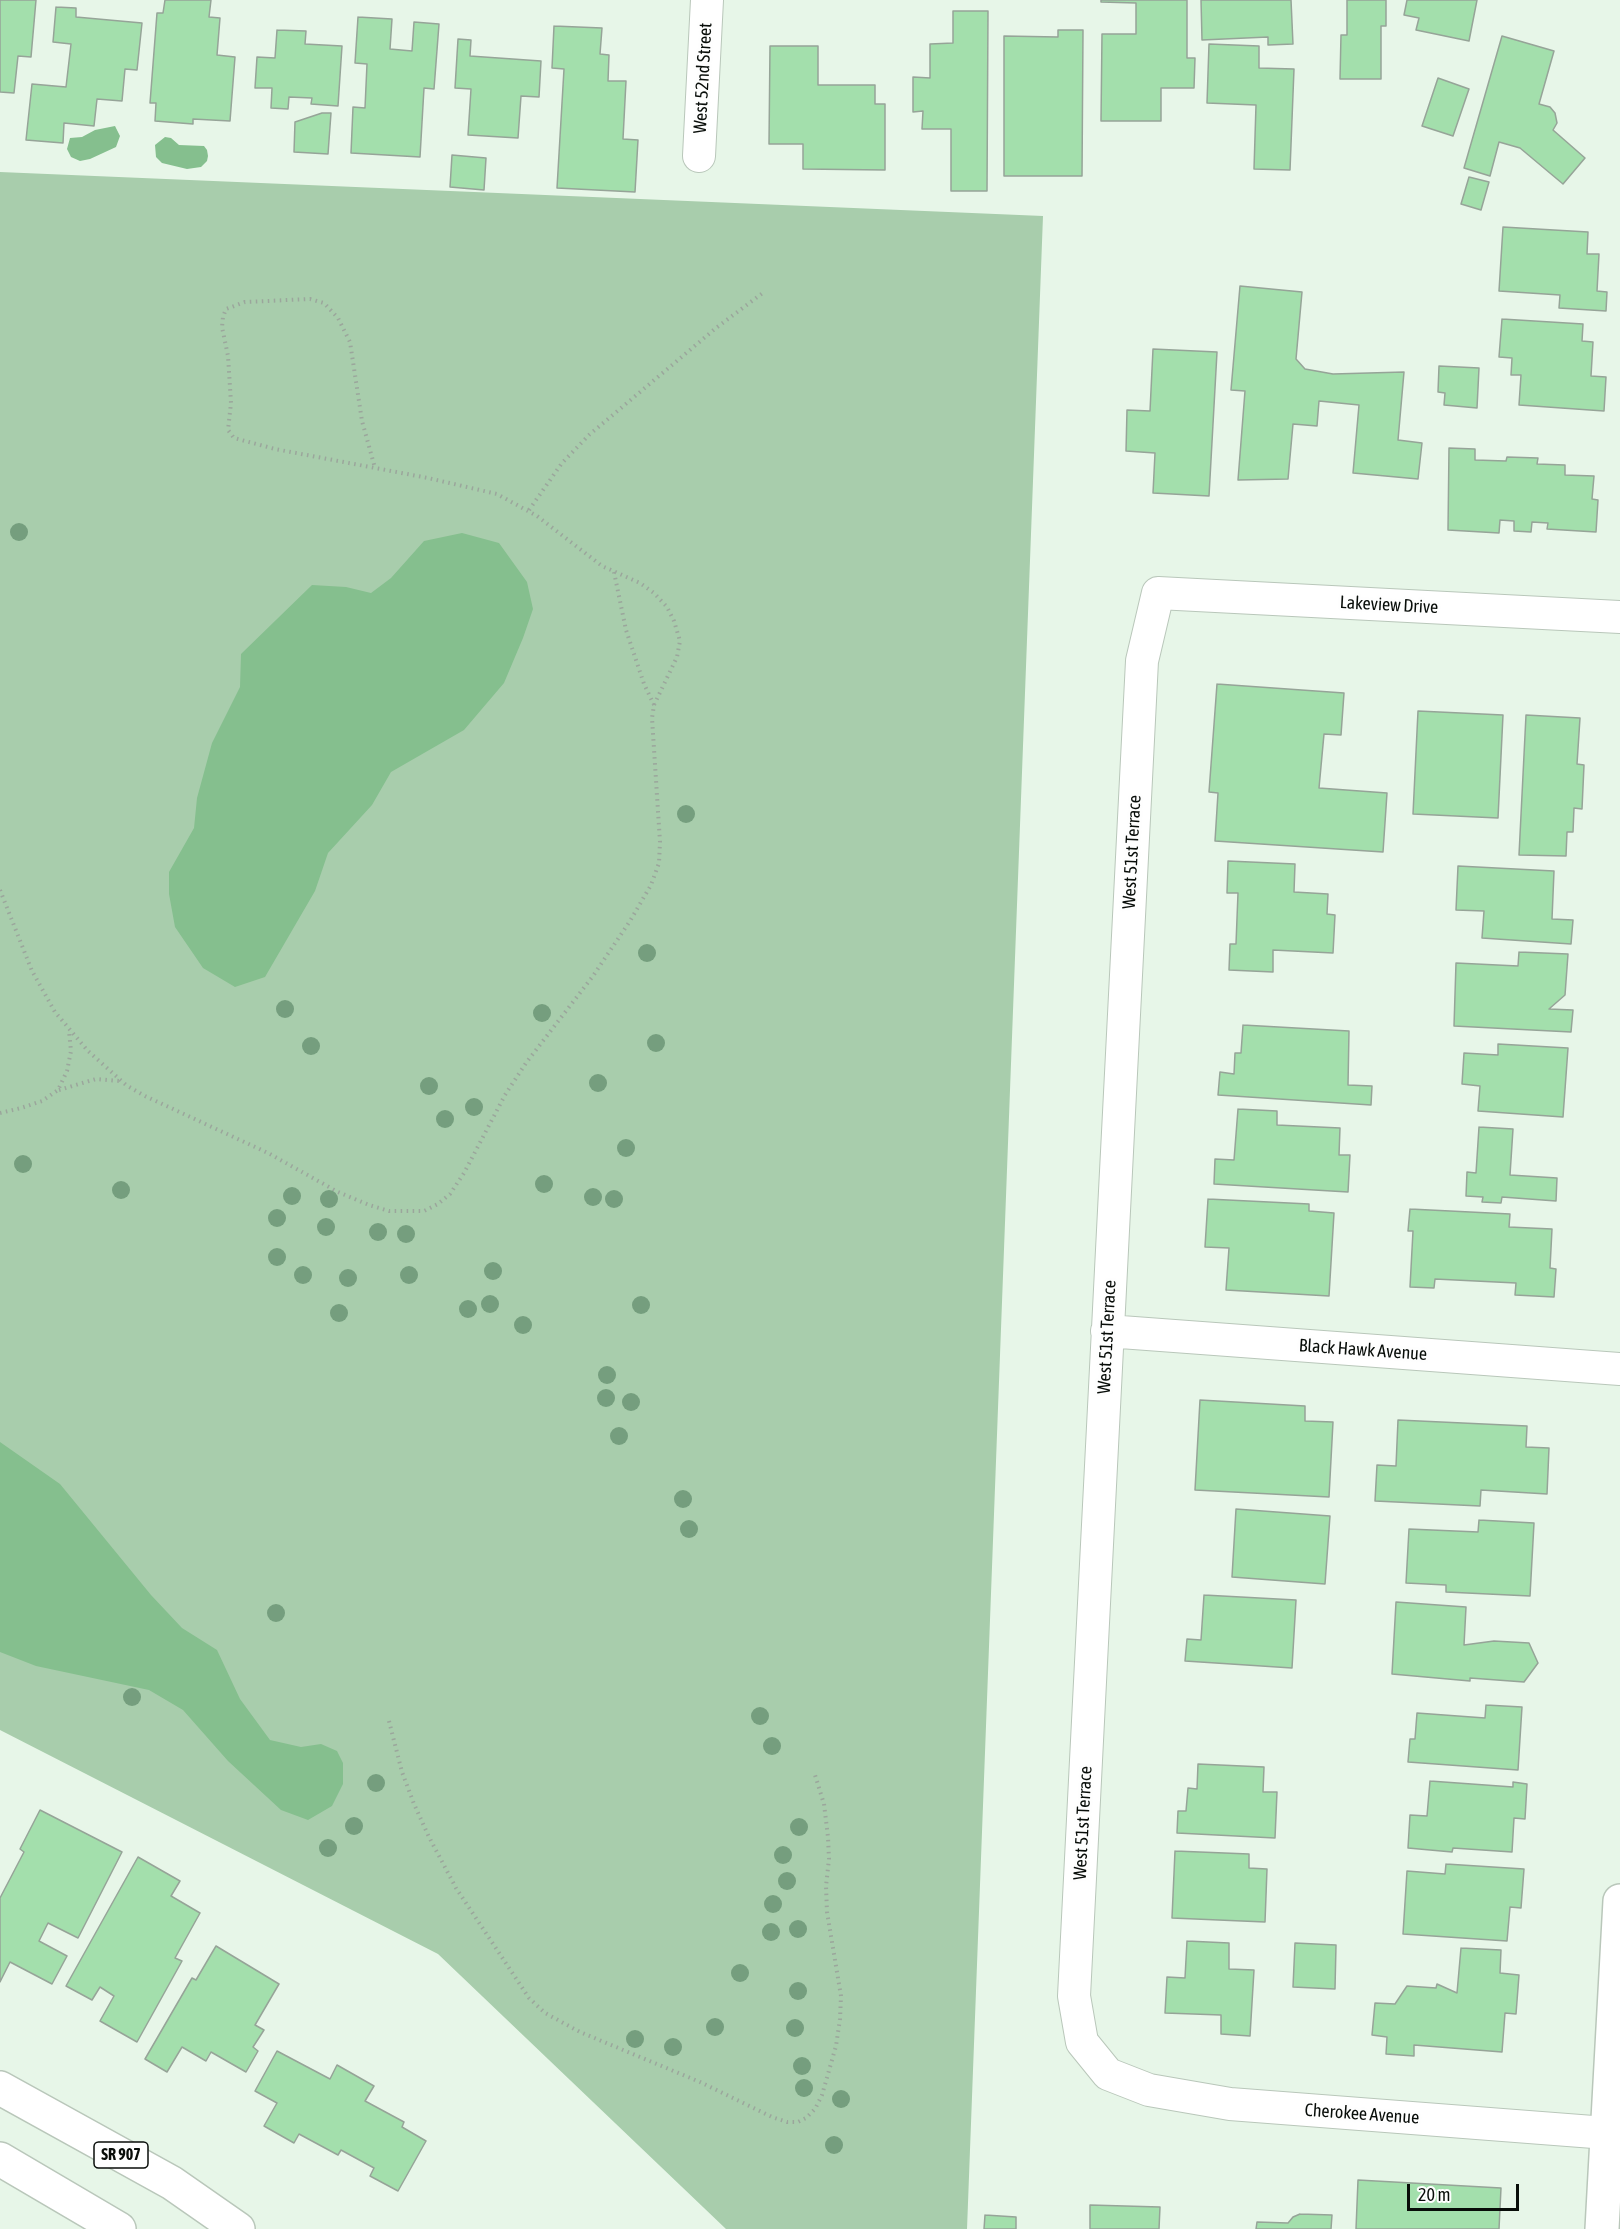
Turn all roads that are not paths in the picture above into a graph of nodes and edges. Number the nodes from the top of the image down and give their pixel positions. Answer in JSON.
{"nodes":[{"id":1,"x":707,"y":0,"type":"edge"},
{"id":2,"x":699,"y":156,"type":"dead end"},
{"id":3,"x":1158,"y":593,"type":"joint"},
{"id":4,"x":1620,"y":617,"type":"edge"},
{"id":5,"x":1107,"y":1331,"type":"junction"},
{"id":6,"x":1620,"y":1369,"type":"edge"},
{"id":7,"x":1620,"y":1901,"type":"edge"},
{"id":8,"x":1108,"y":2074,"type":"joint"},
{"id":9,"x":0,"y":2088,"type":"edge"},
{"id":10,"x":1614,"y":2133,"type":"edge"},
{"id":11,"x":0,"y":2159,"type":"edge"},
{"id":12,"x":119,"y":2229,"type":"edge"},
{"id":13,"x":238,"y":2229,"type":"edge"},
{"id":14,"x":1602,"y":2229,"type":"edge"}],
"edges":[{"from":1,"to":2,"type":"street","name":"West 52nd Street"},
{"from":3,"to":4,"type":"street","name":"Lakeview Drive"},
{"from":3,"to":5,"type":"street","name":"West 51st Terrace"},
{"from":5,"to":6,"type":"street","name":"Black Hawk Avenue"},
{"from":5,"to":8,"type":"street","name":"West 51st Terrace"},
{"from":7,"to":10,"type":"main road"},
{"from":8,"to":10,"type":"street","name":"Cherokee Avenue"},
{"from":9,"to":13,"type":"main road","number":"SR 907"},
{"from":10,"to":14,"type":"main road"},
{"from":11,"to":12,"type":"main road"}]}
